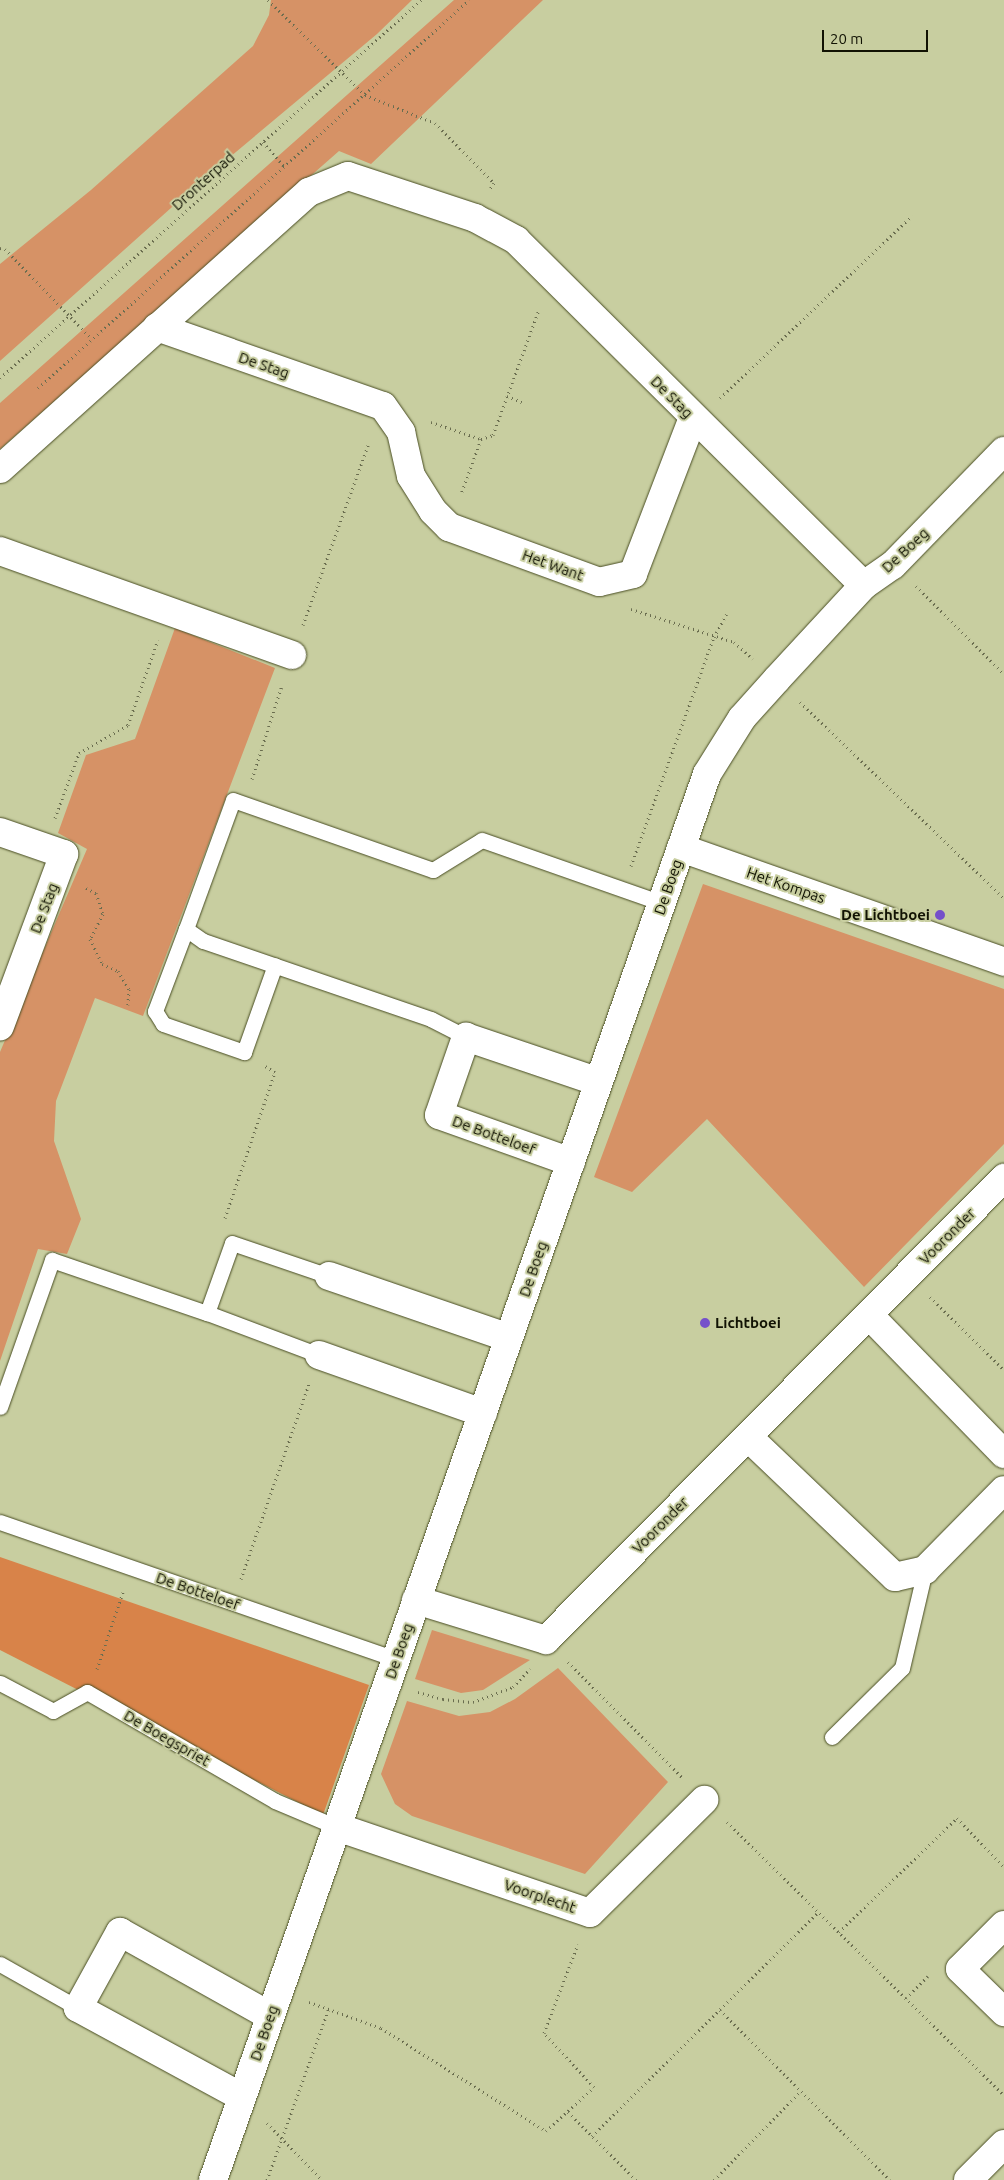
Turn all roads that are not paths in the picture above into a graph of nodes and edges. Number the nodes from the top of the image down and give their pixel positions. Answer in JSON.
{"nodes":[{"id":1,"x":157,"y":327,"type":"junction"},
{"id":2,"x":383,"y":406,"type":"joint"},
{"id":3,"x":695,"y":419,"type":"junction"},
{"id":4,"x":1004,"y":451,"type":"edge"},
{"id":5,"x":0,"y":469,"type":"edge"},
{"id":6,"x":0,"y":551,"type":"edge"},
{"id":7,"x":864,"y":585,"type":"junction"},
{"id":8,"x":292,"y":655,"type":"road end"},
{"id":9,"x":0,"y":832,"type":"edge"},
{"id":10,"x":681,"y":848,"type":"junction"},
{"id":11,"x":662,"y":902,"type":"junction"},
{"id":12,"x":186,"y":928,"type":"junction"},
{"id":13,"x":1004,"y":962,"type":"edge"},
{"id":14,"x":275,"y":965,"type":"junction"},
{"id":15,"x":0,"y":1026,"type":"edge"},
{"id":16,"x":466,"y":1037,"type":"junction"},
{"id":17,"x":599,"y":1082,"type":"junction"},
{"id":18,"x":571,"y":1162,"type":"junction"},
{"id":19,"x":1004,"y":1178,"type":"edge"},
{"id":20,"x":329,"y":1276,"type":"joint"},
{"id":21,"x":207,"y":1313,"type":"junction"},
{"id":22,"x":869,"y":1315,"type":"junction"},
{"id":23,"x":509,"y":1338,"type":"junction"},
{"id":24,"x":319,"y":1354,"type":"joint"},
{"id":25,"x":0,"y":1407,"type":"edge"},
{"id":26,"x":483,"y":1413,"type":"junction"},
{"id":27,"x":748,"y":1437,"type":"junction"},
{"id":28,"x":1004,"y":1454,"type":"edge"},
{"id":29,"x":1004,"y":1490,"type":"edge"},
{"id":30,"x":0,"y":1522,"type":"edge"},
{"id":31,"x":925,"y":1570,"type":"junction"},
{"id":32,"x":416,"y":1600,"type":"junction"},
{"id":33,"x":396,"y":1659,"type":"junction"},
{"id":34,"x":0,"y":1683,"type":"edge"},
{"id":35,"x":832,"y":1737,"type":"dead end"},
{"id":36,"x":704,"y":1800,"type":"road end"},
{"id":37,"x":337,"y":1827,"type":"junction"},
{"id":38,"x":1004,"y":1925,"type":"edge"},
{"id":39,"x":0,"y":1964,"type":"edge"},
{"id":40,"x":274,"y":2004,"type":"junction"},
{"id":41,"x":78,"y":2008,"type":"junction"},
{"id":42,"x":1004,"y":2012,"type":"edge"},
{"id":43,"x":242,"y":2097,"type":"junction"},
{"id":44,"x":1004,"y":2144,"type":"edge"},
{"id":45,"x":213,"y":2180,"type":"edge"},
{"id":46,"x":968,"y":2180,"type":"edge"}],
"edges":[{"from":1,"to":2,"type":"street","name":"De Stag"},
{"from":1,"to":3,"type":"street","name":"De Stag"},
{"from":1,"to":5,"type":"street","name":"De Stag"},
{"from":2,"to":3,"type":"street","name":"Het Want"},
{"from":3,"to":7,"type":"street","name":"De Stag"},
{"from":4,"to":7,"type":"street","name":"De Boeg"},
{"from":6,"to":8,"type":"street"},
{"from":7,"to":10,"type":"street","name":"De Boeg"},
{"from":9,"to":15,"type":"street","name":"De Stag"},
{"from":10,"to":11,"type":"street","name":"De Boeg"},
{"from":10,"to":13,"type":"street","name":"Het Kompas"},
{"from":11,"to":12,"type":"lane"},
{"from":11,"to":17,"type":"street","name":"De Boeg"},
{"from":12,"to":14,"type":"lane"},
{"from":12,"to":14,"type":"lane"},
{"from":14,"to":16,"type":"lane"},
{"from":16,"to":17,"type":"street"},
{"from":16,"to":18,"type":"street","name":"De Botteloef"},
{"from":17,"to":18,"type":"street","name":"De Boeg"},
{"from":18,"to":23,"type":"street","name":"De Boeg"},
{"from":19,"to":22,"type":"street","name":"Vooronder"},
{"from":20,"to":21,"type":"lane"},
{"from":20,"to":23,"type":"street"},
{"from":21,"to":24,"type":"lane"},
{"from":21,"to":25,"type":"lane"},
{"from":22,"to":27,"type":"street","name":"Vooronder"},
{"from":22,"to":28,"type":"street"},
{"from":23,"to":26,"type":"street","name":"De Boeg"},
{"from":24,"to":26,"type":"street"},
{"from":26,"to":32,"type":"street","name":"De Boeg"},
{"from":27,"to":31,"type":"street"},
{"from":27,"to":32,"type":"street","name":"Vooronder"},
{"from":29,"to":31,"type":"street"},
{"from":30,"to":33,"type":"lane","name":"De Botteloef"},
{"from":31,"to":35,"type":"lane"},
{"from":32,"to":33,"type":"street","name":"De Boeg"},
{"from":33,"to":37,"type":"street","name":"De Boeg"},
{"from":34,"to":37,"type":"lane","name":"De Boegspriet"},
{"from":36,"to":37,"type":"street","name":"Voorplecht"},
{"from":37,"to":40,"type":"street","name":"De Boeg"},
{"from":38,"to":42,"type":"street"},
{"from":39,"to":41,"type":"lane"},
{"from":40,"to":41,"type":"street"},
{"from":40,"to":43,"type":"street","name":"De Boeg"},
{"from":41,"to":43,"type":"street"},
{"from":43,"to":45,"type":"street","name":"De Boeg"},
{"from":44,"to":46,"type":"street"}]}
